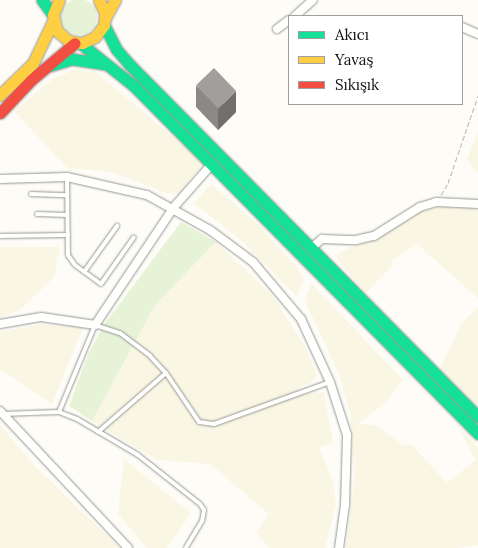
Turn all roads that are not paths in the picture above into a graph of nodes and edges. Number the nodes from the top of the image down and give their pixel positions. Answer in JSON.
{"nodes":[{"id":1,"x":42,"y":0,"type":"edge"},
{"id":2,"x":59,"y":0,"type":"edge"},
{"id":3,"x":99,"y":0,"type":"edge"},
{"id":4,"x":115,"y":0,"type":"edge"},
{"id":5,"x":313,"y":0,"type":"edge"},
{"id":6,"x":296,"y":15,"type":"edge"},
{"id":7,"x":53,"y":18,"type":"junction"},
{"id":8,"x":288,"y":21,"type":"edge"},
{"id":9,"x":104,"y":22,"type":"junction"},
{"id":10,"x":463,"y":27,"type":"edge"},
{"id":11,"x":277,"y":29,"type":"dead end"},
{"id":12,"x":478,"y":34,"type":"edge"},
{"id":13,"x":77,"y":43,"type":"junction"},
{"id":14,"x":108,"y":65,"type":"junction"},
{"id":15,"x":45,"y":67,"type":"junction"},
{"id":16,"x":0,"y":94,"type":"edge"},
{"id":17,"x":0,"y":113,"type":"edge"},
{"id":18,"x":211,"y":165,"type":"junction"},
{"id":19,"x":67,"y":178,"type":"junction"},
{"id":20,"x":0,"y":179,"type":"edge"},
{"id":21,"x":31,"y":194,"type":"dead end"},
{"id":22,"x":67,"y":195,"type":"junction"},
{"id":23,"x":478,"y":204,"type":"edge"},
{"id":24,"x":174,"y":207,"type":"junction"},
{"id":25,"x":38,"y":214,"type":"dead end"},
{"id":26,"x":67,"y":215,"type":"junction"},
{"id":27,"x":117,"y":226,"type":"dead end"},
{"id":28,"x":68,"y":235,"type":"junction"},
{"id":29,"x":0,"y":236,"type":"edge"},
{"id":30,"x":134,"y":237,"type":"dead end"},
{"id":31,"x":310,"y":249,"type":"junction"},
{"id":32,"x":84,"y":272,"type":"junction"},
{"id":33,"x":0,"y":324,"type":"edge"},
{"id":34,"x":95,"y":325,"type":"junction"},
{"id":35,"x":166,"y":373,"type":"junction"},
{"id":36,"x":330,"y":382,"type":"junction"},
{"id":37,"x":1,"y":412,"type":"edge"},
{"id":38,"x":59,"y":412,"type":"junction"},
{"id":39,"x":478,"y":417,"type":"edge"},
{"id":40,"x":98,"y":432,"type":"junction"},
{"id":41,"x":478,"y":434,"type":"edge"},
{"id":42,"x":128,"y":548,"type":"edge"},
{"id":43,"x":186,"y":548,"type":"edge"},
{"id":44,"x":339,"y":548,"type":"edge"}],
"edges":[{"from":1,"to":7,"type":"street"},
{"from":2,"to":7,"type":"street"},
{"from":3,"to":9,"type":"street"},
{"from":4,"to":9,"type":"street"},
{"from":5,"to":6,"type":"street"},
{"from":7,"to":13,"type":"street"},
{"from":7,"to":16,"type":"street"},
{"from":8,"to":11,"type":"street"},
{"from":9,"to":13,"type":"street"},
{"from":9,"to":31,"type":"street"},
{"from":10,"to":12,"type":"street"},
{"from":13,"to":14,"type":"street"},
{"from":13,"to":15,"type":"street"},
{"from":14,"to":15,"type":"street"},
{"from":14,"to":18,"type":"street"},
{"from":15,"to":17,"type":"street"},
{"from":18,"to":24,"type":"street"},
{"from":18,"to":41,"type":"street"},
{"from":19,"to":20,"type":"street"},
{"from":19,"to":22,"type":"lane"},
{"from":19,"to":24,"type":"street"},
{"from":21,"to":22,"type":"lane"},
{"from":22,"to":26,"type":"lane"},
{"from":23,"to":31,"type":"street"},
{"from":24,"to":34,"type":"street"},
{"from":24,"to":36,"type":"street"},
{"from":25,"to":26,"type":"lane"},
{"from":26,"to":28,"type":"lane"},
{"from":27,"to":32,"type":"lane"},
{"from":28,"to":29,"type":"lane"},
{"from":28,"to":32,"type":"lane"},
{"from":30,"to":32,"type":"lane"},
{"from":31,"to":39,"type":"street"},
{"from":33,"to":34,"type":"street"},
{"from":34,"to":35,"type":"lane"},
{"from":34,"to":38,"type":"lane"},
{"from":35,"to":36,"type":"lane"},
{"from":35,"to":40,"type":"lane"},
{"from":36,"to":44,"type":"street"},
{"from":37,"to":38,"type":"lane"},
{"from":37,"to":42,"type":"street"},
{"from":38,"to":40,"type":"lane"},
{"from":40,"to":43,"type":"lane"}]}
